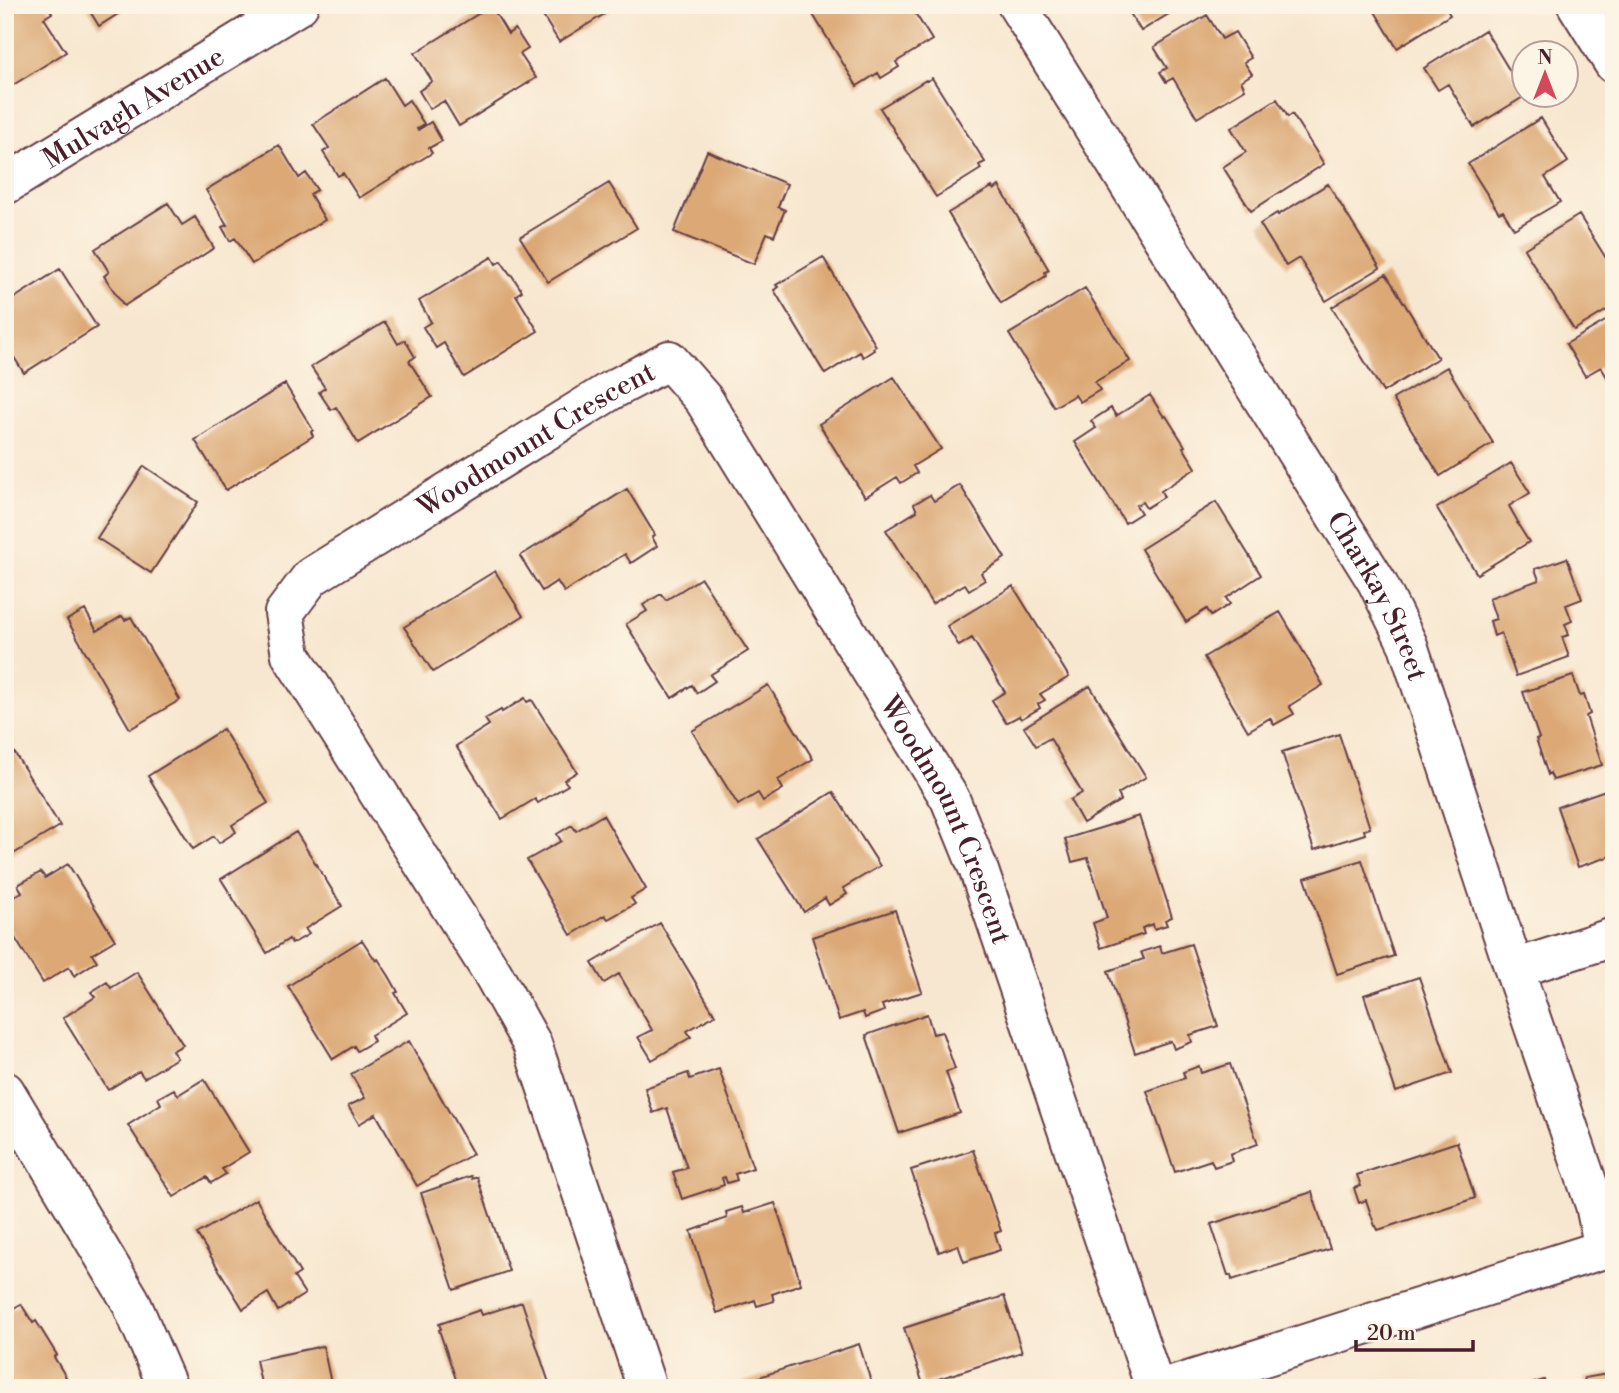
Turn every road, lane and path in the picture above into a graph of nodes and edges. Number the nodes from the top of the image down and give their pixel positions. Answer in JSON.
{"nodes":[{"id":1,"x":299,"y":5,"type":"edge"},
{"id":2,"x":1017,"y":5,"type":"edge"},
{"id":3,"x":1577,"y":5,"type":"edge"},
{"id":4,"x":1614,"y":64,"type":"edge"},
{"id":5,"x":5,"y":185,"type":"edge"},
{"id":6,"x":1614,"y":937,"type":"edge"},
{"id":7,"x":1514,"y":969,"type":"junction"},
{"id":8,"x":5,"y":1091,"type":"edge"},
{"id":9,"x":1609,"y":1248,"type":"edge"},
{"id":10,"x":168,"y":1388,"type":"edge"},
{"id":11,"x":647,"y":1388,"type":"edge"},
{"id":12,"x":1155,"y":1388,"type":"edge"},
{"id":13,"x":1166,"y":1388,"type":"edge"}],
"edges":[{"from":1,"to":5,"type":"street","name":"Mulvagh Avenue"},
{"from":2,"to":7,"type":"street","name":"Charkay Street"},
{"from":3,"to":4,"type":"street"},
{"from":6,"to":7,"type":"street"},
{"from":7,"to":9,"type":"street","name":"Charkay Street"},
{"from":8,"to":10,"type":"street"},
{"from":9,"to":13,"type":"street"},
{"from":11,"to":12,"type":"street","name":"Woodmount Crescent"}]}
